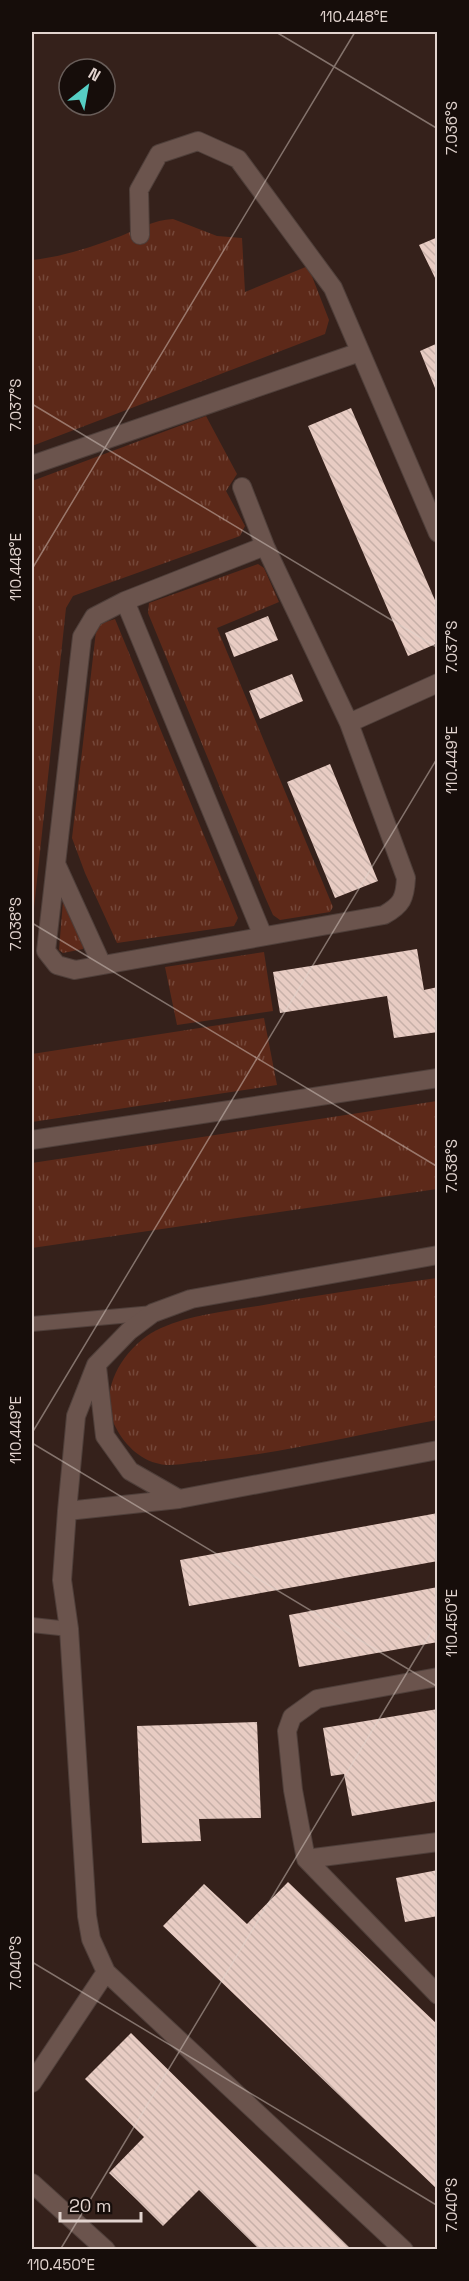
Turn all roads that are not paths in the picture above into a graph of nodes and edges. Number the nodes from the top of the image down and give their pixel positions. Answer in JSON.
{"nodes":[{"id":1,"x":140,"y":235,"type":"dead end"},
{"id":2,"x":360,"y":352,"type":"junction"},
{"id":3,"x":32,"y":465,"type":"edge"},
{"id":4,"x":242,"y":487,"type":"dead end"},
{"id":5,"x":438,"y":533,"type":"edge"},
{"id":6,"x":265,"y":546,"type":"junction"},
{"id":7,"x":125,"y":601,"type":"junction"},
{"id":8,"x":438,"y":683,"type":"edge"},
{"id":9,"x":349,"y":723,"type":"junction"},
{"id":10,"x":56,"y":864,"type":"junction"},
{"id":11,"x":263,"y":936,"type":"junction"},
{"id":12,"x":102,"y":965,"type":"junction"},
{"id":13,"x":438,"y":1078,"type":"edge"},
{"id":14,"x":32,"y":1140,"type":"edge"},
{"id":15,"x":438,"y":1255,"type":"edge"},
{"id":16,"x":153,"y":1313,"type":"junction"},
{"id":17,"x":32,"y":1324,"type":"edge"},
{"id":18,"x":96,"y":1365,"type":"junction"},
{"id":19,"x":438,"y":1450,"type":"edge"},
{"id":20,"x":179,"y":1499,"type":"junction"},
{"id":21,"x":67,"y":1511,"type":"junction"},
{"id":22,"x":32,"y":1625,"type":"edge"},
{"id":23,"x":69,"y":1629,"type":"junction"},
{"id":24,"x":438,"y":1677,"type":"edge"},
{"id":25,"x":438,"y":1842,"type":"edge"},
{"id":26,"x":306,"y":1858,"type":"junction"},
{"id":27,"x":106,"y":1972,"type":"junction"},
{"id":28,"x":438,"y":1995,"type":"edge"},
{"id":29,"x":32,"y":2083,"type":"edge"},
{"id":30,"x":32,"y":2183,"type":"edge"},
{"id":31,"x":106,"y":2250,"type":"edge"},
{"id":32,"x":404,"y":2250,"type":"edge"}],
"edges":[{"from":1,"to":2,"type":"street"},
{"from":2,"to":3,"type":"street"},
{"from":2,"to":5,"type":"street"},
{"from":4,"to":6,"type":"street"},
{"from":6,"to":7,"type":"street"},
{"from":6,"to":9,"type":"street"},
{"from":7,"to":10,"type":"street"},
{"from":7,"to":11,"type":"street"},
{"from":8,"to":9,"type":"street"},
{"from":9,"to":11,"type":"street"},
{"from":10,"to":12,"type":"street"},
{"from":10,"to":12,"type":"street"},
{"from":11,"to":12,"type":"street"},
{"from":13,"to":14,"type":"street"},
{"from":15,"to":16,"type":"street"},
{"from":16,"to":17,"type":"lane"},
{"from":16,"to":18,"type":"street"},
{"from":18,"to":20,"type":"street"},
{"from":18,"to":21,"type":"street"},
{"from":19,"to":20,"type":"street"},
{"from":20,"to":21,"type":"street"},
{"from":21,"to":23,"type":"street"},
{"from":22,"to":23,"type":"lane"},
{"from":23,"to":27,"type":"street"},
{"from":24,"to":26,"type":"street"},
{"from":25,"to":26,"type":"street"},
{"from":26,"to":28,"type":"street"},
{"from":27,"to":29,"type":"street"},
{"from":27,"to":32,"type":"street"},
{"from":30,"to":31,"type":"street"}]}
